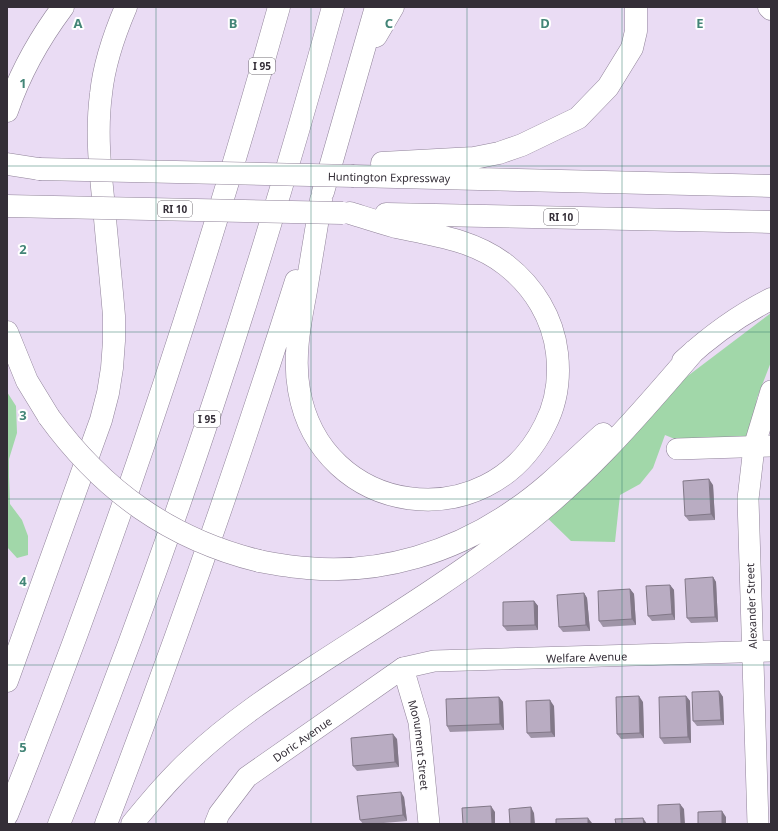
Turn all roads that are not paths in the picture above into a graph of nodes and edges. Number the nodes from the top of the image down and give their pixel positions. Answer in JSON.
{"nodes":[{"id":1,"x":63,"y":7,"type":"edge"},
{"id":2,"x":126,"y":7,"type":"edge"},
{"id":3,"x":279,"y":7,"type":"edge"},
{"id":4,"x":333,"y":7,"type":"edge"},
{"id":5,"x":376,"y":7,"type":"edge"},
{"id":6,"x":393,"y":7,"type":"edge"},
{"id":7,"x":636,"y":7,"type":"edge"},
{"id":8,"x":360,"y":63,"type":"junction"},
{"id":9,"x":7,"y":111,"type":"edge"},
{"id":10,"x":7,"y":164,"type":"edge"},
{"id":11,"x":7,"y":168,"type":"edge"},
{"id":12,"x":39,"y":169,"type":"junction"},
{"id":13,"x":355,"y":172,"type":"junction"},
{"id":14,"x":771,"y":186,"type":"edge"},
{"id":15,"x":321,"y":200,"type":"junction"},
{"id":16,"x":7,"y":206,"type":"edge"},
{"id":17,"x":347,"y":213,"type":"junction"},
{"id":18,"x":771,"y":222,"type":"edge"},
{"id":19,"x":771,"y":299,"type":"edge"},
{"id":20,"x":7,"y":332,"type":"edge"},
{"id":21,"x":694,"y":351,"type":"junction"},
{"id":22,"x":771,"y":391,"type":"edge"},
{"id":23,"x":763,"y":446,"type":"edge"},
{"id":24,"x":677,"y":449,"type":"dead end"},
{"id":25,"x":762,"y":651,"type":"edge"},
{"id":26,"x":403,"y":668,"type":"junction"},
{"id":27,"x":7,"y":681,"type":"edge"},
{"id":28,"x":7,"y":814,"type":"edge"},
{"id":29,"x":59,"y":824,"type":"edge"},
{"id":30,"x":106,"y":824,"type":"edge"},
{"id":31,"x":132,"y":824,"type":"edge"},
{"id":32,"x":216,"y":824,"type":"edge"},
{"id":33,"x":429,"y":824,"type":"edge"},
{"id":34,"x":758,"y":824,"type":"edge"}],
"edges":[{"from":1,"to":9,"type":"highway"},
{"from":2,"to":27,"type":"highway"},
{"from":3,"to":28,"type":"highway","number":"I 95"},
{"from":4,"to":29,"type":"highway","number":"I 95"},
{"from":5,"to":8,"type":"highway"},
{"from":6,"to":8,"type":"highway"},
{"from":7,"to":13,"type":"highway"},
{"from":8,"to":15,"type":"highway"},
{"from":10,"to":12,"type":"highway"},
{"from":11,"to":12,"type":"highway","name":"Huntington Expressway"},
{"from":12,"to":13,"type":"highway","name":"Huntington Expressway","bridge":true},
{"from":13,"to":14,"type":"highway","name":"Huntington Expressway"},
{"from":15,"to":17,"type":"highway"},
{"from":15,"to":30,"type":"highway"},
{"from":16,"to":17,"type":"highway","number":"RI 10","bridge":true},
{"from":17,"to":18,"type":"highway","number":"RI 10"},
{"from":19,"to":21,"type":"highway"},
{"from":20,"to":21,"type":"highway","bridge":true},
{"from":21,"to":31,"type":"highway"},
{"from":22,"to":23,"type":"street","name":"Alexander Street"},
{"from":23,"to":24,"type":"street"},
{"from":23,"to":25,"type":"street","name":"Alexander Street"},
{"from":25,"to":26,"type":"street","name":"Welfare Avenue"},
{"from":25,"to":34,"type":"street","name":"Alexander Street"},
{"from":26,"to":32,"type":"street","name":"Doric Avenue"},
{"from":26,"to":33,"type":"street","name":"Monument Street"}]}
